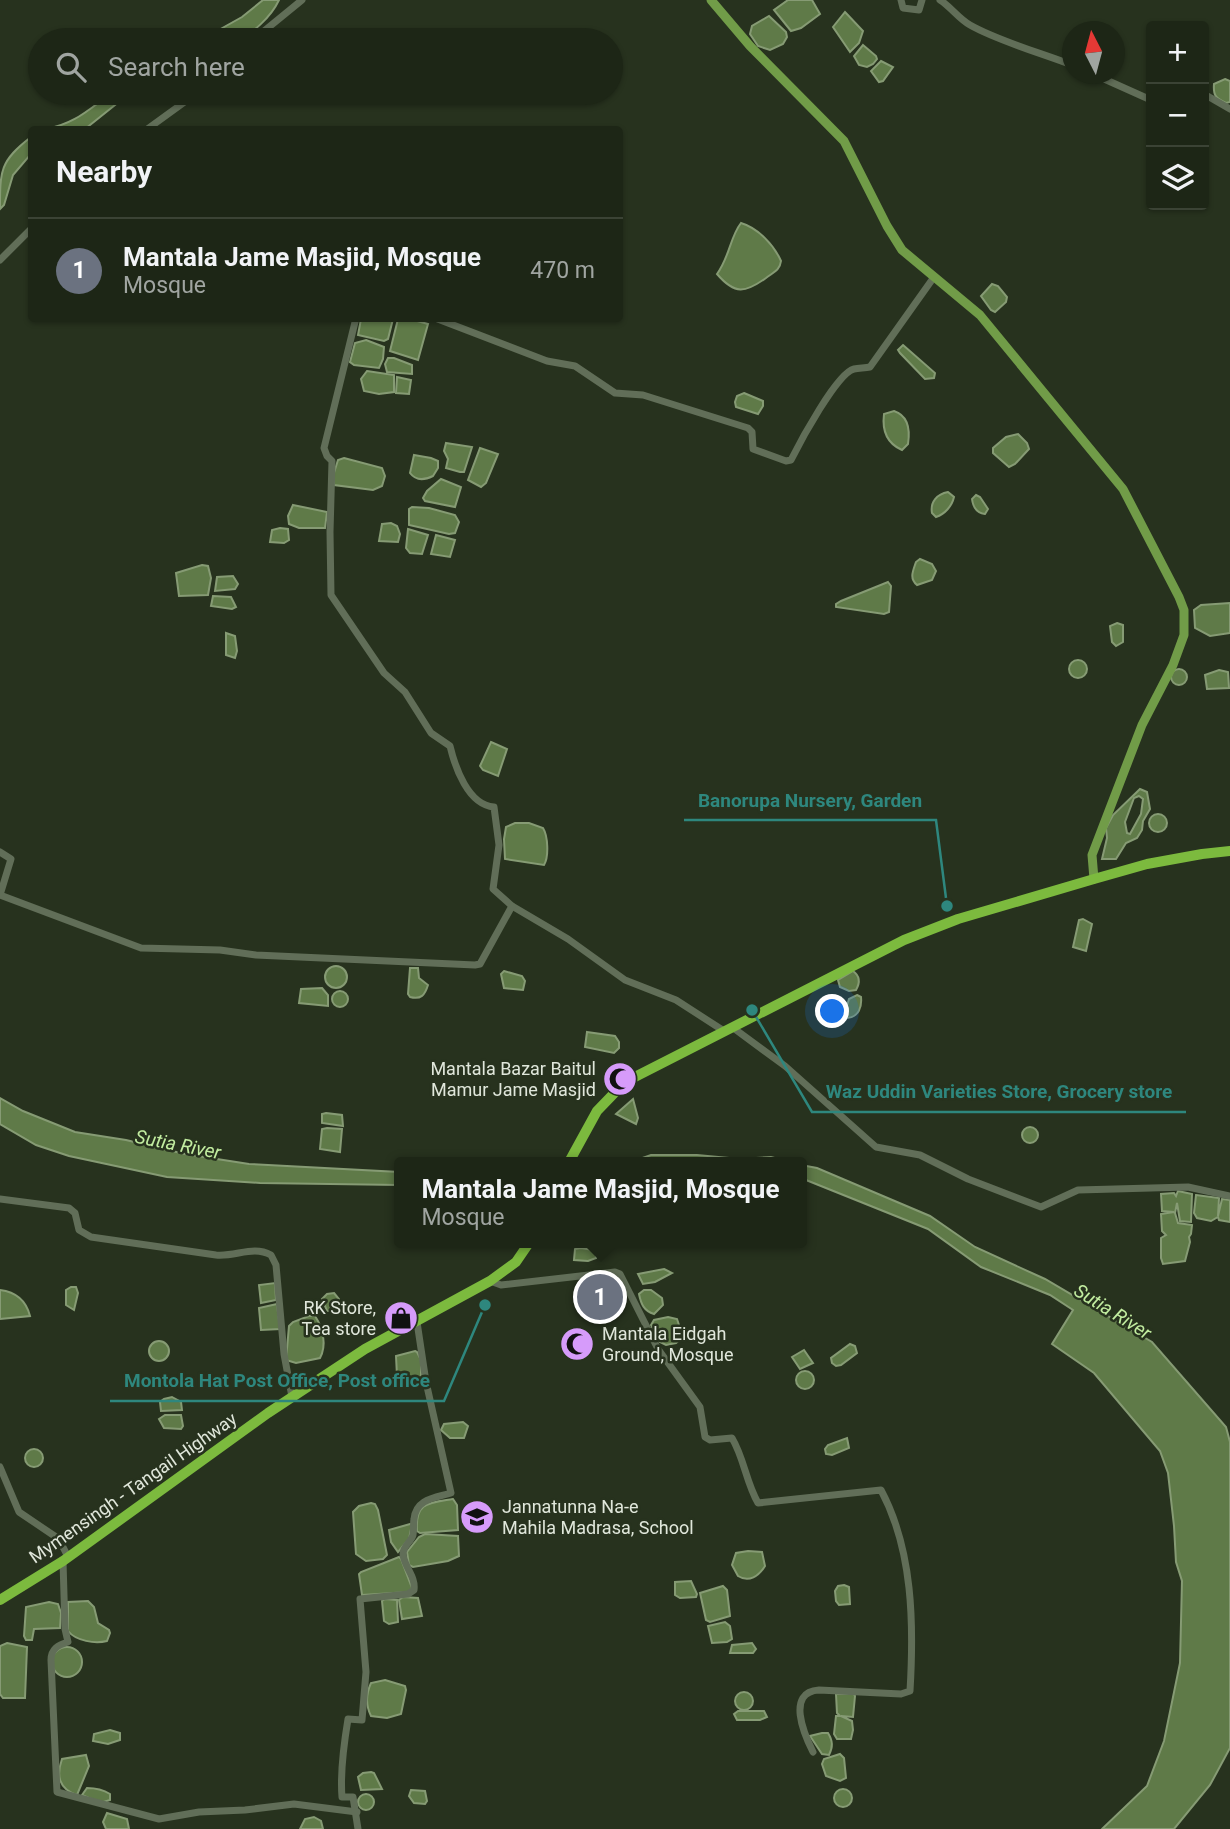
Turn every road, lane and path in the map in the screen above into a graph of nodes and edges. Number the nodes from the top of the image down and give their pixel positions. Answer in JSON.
{"nodes":[{"id":1,"x":302,"y":0,"type":"edge"},
{"id":2,"x":901,"y":0,"type":"edge"},
{"id":3,"x":922,"y":0,"type":"edge"},
{"id":4,"x":940,"y":0,"type":"edge"},
{"id":5,"x":713,"y":1,"type":"edge"},
{"id":6,"x":268,"y":28,"type":"edge"},
{"id":7,"x":1062,"y":61,"type":"edge"},
{"id":8,"x":1115,"y":84,"type":"edge"},
{"id":9,"x":1209,"y":97,"type":"edge"},
{"id":10,"x":1146,"y":98,"type":"edge"},
{"id":11,"x":180,"y":105,"type":"edge"},
{"id":12,"x":1230,"y":109,"type":"edge"},
{"id":13,"x":152,"y":126,"type":"edge"},
{"id":14,"x":28,"y":232,"type":"edge"},
{"id":15,"x":0,"y":260,"type":"edge"},
{"id":16,"x":934,"y":277,"type":"junction"},
{"id":17,"x":355,"y":322,"type":"edge"},
{"id":18,"x":445,"y":322,"type":"edge"},
{"id":19,"x":1230,"y":851,"type":"edge"},
{"id":20,"x":0,"y":852,"type":"edge"},
{"id":21,"x":1094,"y":879,"type":"junction"},
{"id":22,"x":512,"y":906,"type":"junction"},
{"id":23,"x":728,"y":1029,"type":"junction"},
{"id":24,"x":571,"y":1157,"type":"edge"},
{"id":25,"x":1230,"y":1196,"type":"edge"},
{"id":26,"x":0,"y":1199,"type":"edge"},
{"id":27,"x":526,"y":1248,"type":"edge"},
{"id":28,"x":490,"y":1281,"type":"junction"},
{"id":29,"x":417,"y":1322,"type":"junction"},
{"id":30,"x":292,"y":1397,"type":"junction"},
{"id":31,"x":0,"y":1467,"type":"edge"},
{"id":32,"x":65,"y":1559,"type":"junction"},
{"id":33,"x":0,"y":1600,"type":"edge"},
{"id":34,"x":813,"y":1752,"type":"dead end"},
{"id":35,"x":357,"y":1812,"type":"junction"},
{"id":36,"x":358,"y":1829,"type":"edge"}],
"edges":[{"from":1,"to":6,"type":"street"},
{"from":2,"to":3,"type":"street"},
{"from":4,"to":7,"type":"street"},
{"from":5,"to":16,"type":"main road"},
{"from":8,"to":10,"type":"street"},
{"from":9,"to":12,"type":"street"},
{"from":11,"to":13,"type":"street"},
{"from":14,"to":15,"type":"street"},
{"from":16,"to":18,"type":"street"},
{"from":16,"to":21,"type":"main road"},
{"from":17,"to":22,"type":"street"},
{"from":19,"to":21,"type":"highway"},
{"from":20,"to":22,"type":"street"},
{"from":21,"to":23,"type":"highway"},
{"from":22,"to":23,"type":"street"},
{"from":23,"to":24,"type":"highway"},
{"from":23,"to":25,"type":"street"},
{"from":26,"to":30,"type":"street"},
{"from":27,"to":28,"type":"highway","name":"Mymensingh - Tangail Highway"},
{"from":28,"to":29,"type":"highway","name":"Mymensingh - Tangail Highway"},
{"from":28,"to":34,"type":"street"},
{"from":29,"to":30,"type":"highway","name":"Mymensingh - Tangail Highway"},
{"from":29,"to":35,"type":"street"},
{"from":30,"to":32,"type":"highway","name":"Mymensingh - Tangail Highway"},
{"from":31,"to":32,"type":"street"},
{"from":32,"to":33,"type":"highway","name":"Mymensingh - Tangail Highway"},
{"from":32,"to":35,"type":"street"},
{"from":35,"to":36,"type":"street"}]}
